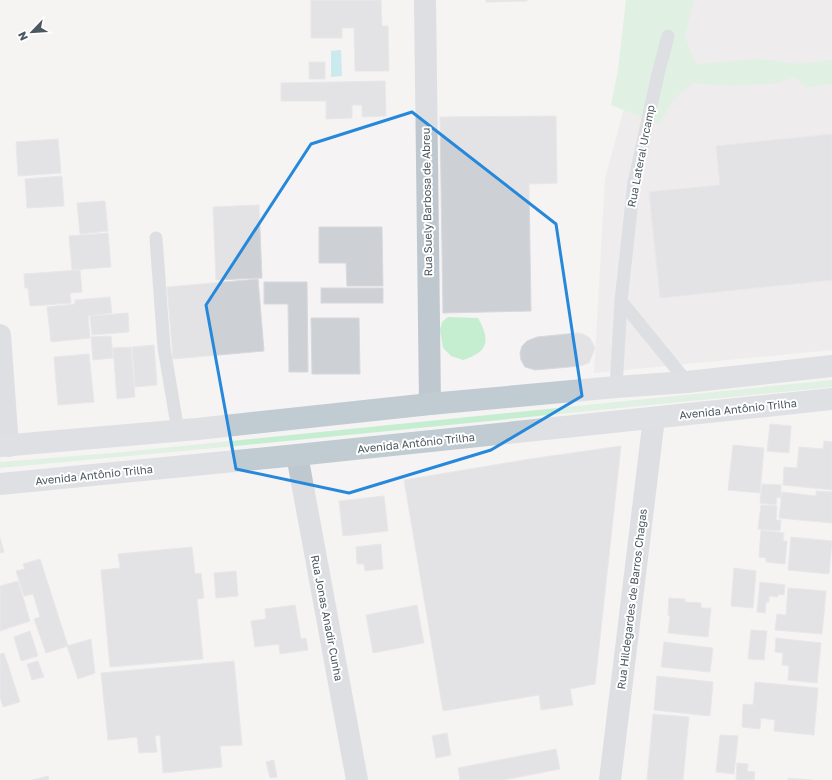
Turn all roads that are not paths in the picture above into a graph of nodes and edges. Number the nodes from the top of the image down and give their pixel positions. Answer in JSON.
{"nodes":[{"id":1,"x":425,"y":0,"type":"edge"},
{"id":2,"x":668,"y":36,"type":"dead end"},
{"id":3,"x":156,"y":238,"type":"dead end"},
{"id":4,"x":621,"y":301,"type":"junction"},
{"id":5,"x":0,"y":335,"type":"edge"},
{"id":6,"x":832,"y":366,"type":"edge"},
{"id":7,"x":687,"y":382,"type":"junction"},
{"id":8,"x":616,"y":387,"type":"junction"},
{"id":9,"x":832,"y":399,"type":"edge"},
{"id":10,"x":430,"y":404,"type":"junction"},
{"id":11,"x":654,"y":418,"type":"junction"},
{"id":12,"x":178,"y":431,"type":"junction"},
{"id":13,"x":4,"y":446,"type":"edge"},
{"id":14,"x":297,"y":455,"type":"junction"},
{"id":15,"x":0,"y":484,"type":"edge"},
{"id":16,"x":357,"y":780,"type":"edge"},
{"id":17,"x":610,"y":780,"type":"edge"}],
"edges":[{"from":1,"to":10,"type":"street","name":"Rua Suely Barbosa de Abreu"},
{"from":2,"to":4,"type":"lane","name":"Rua Lateral Urcamp"},
{"from":3,"to":12,"type":"lane"},
{"from":4,"to":7,"type":"lane"},
{"from":4,"to":8,"type":"lane","name":"Rua Lateral Urcamp"},
{"from":5,"to":13,"type":"street"},
{"from":6,"to":7,"type":"main road"},
{"from":7,"to":8,"type":"main road"},
{"from":8,"to":10,"type":"main road"},
{"from":9,"to":11,"type":"main road","name":"Avenida Antônio Trilha"},
{"from":10,"to":12,"type":"main road"},
{"from":11,"to":14,"type":"main road","name":"Avenida Antônio Trilha"},
{"from":11,"to":17,"type":"street","name":"Rua Hildegardes de Barros Chagas"},
{"from":12,"to":13,"type":"main road"},
{"from":14,"to":15,"type":"main road","name":"Avenida Antônio Trilha"},
{"from":14,"to":16,"type":"street","name":"Rua Jonas Anadir Cunha"}]}
